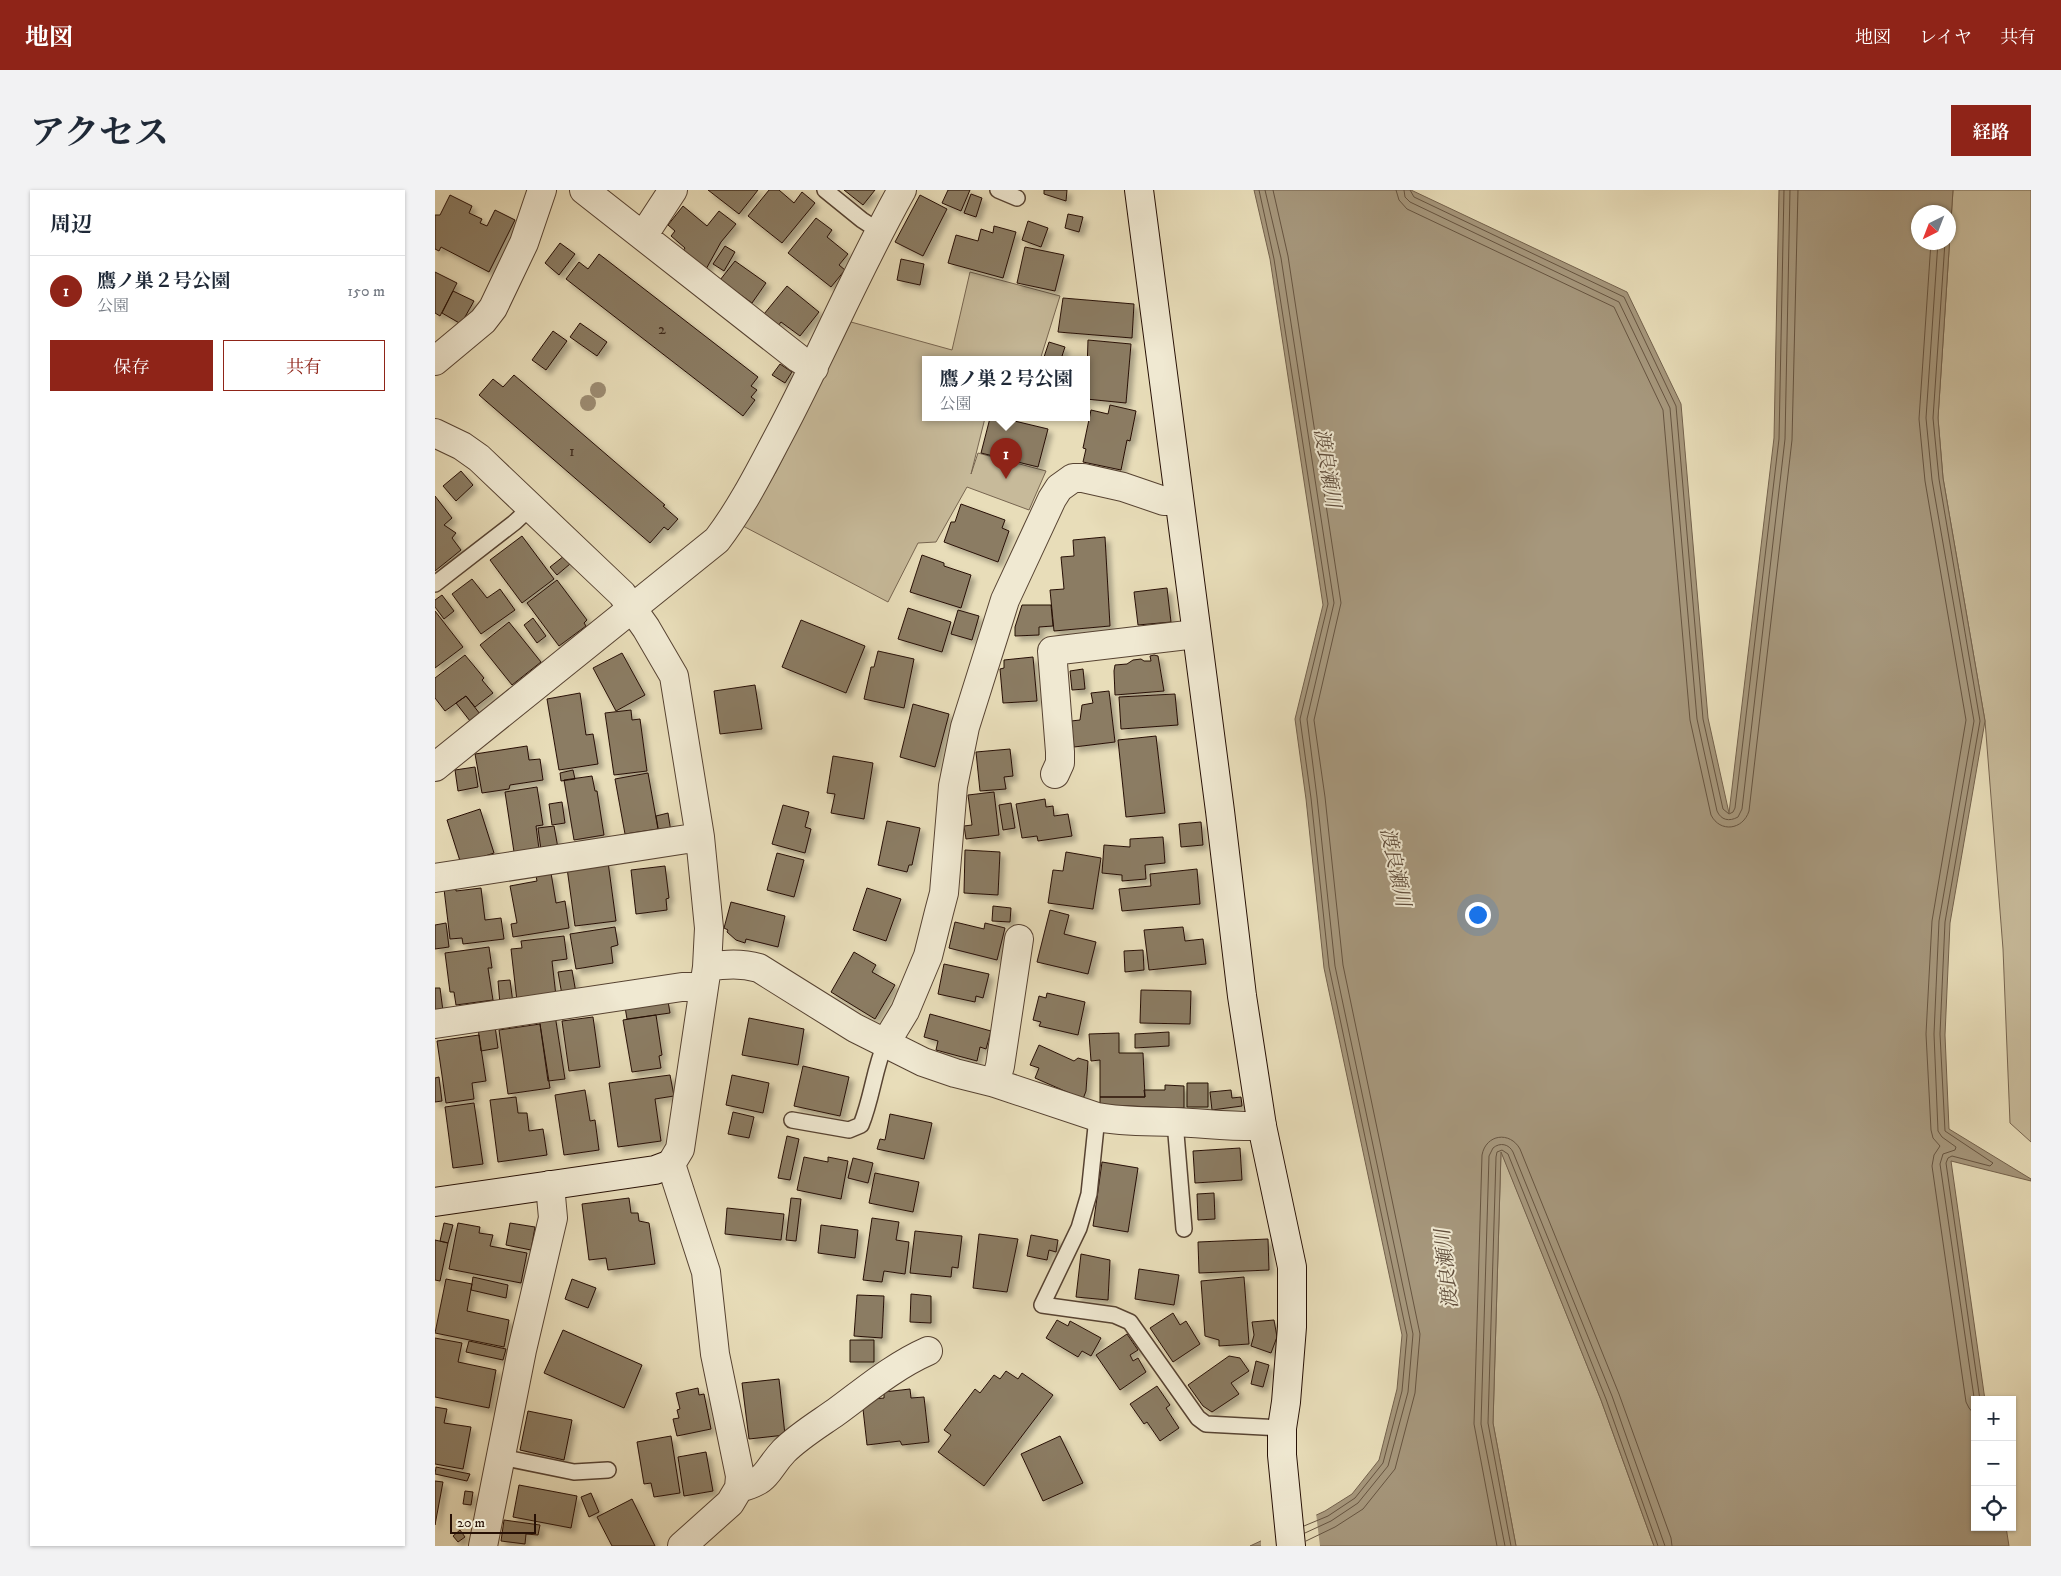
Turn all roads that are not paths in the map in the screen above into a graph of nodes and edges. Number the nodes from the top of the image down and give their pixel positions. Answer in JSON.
{"nodes":[{"id":1,"x":543,"y":190,"type":"edge"},
{"id":2,"x":584,"y":190,"type":"edge"},
{"id":3,"x":673,"y":190,"type":"edge"},
{"id":4,"x":825,"y":190,"type":"edge"},
{"id":5,"x":902,"y":190,"type":"edge"},
{"id":6,"x":998,"y":190,"type":"edge"},
{"id":7,"x":1139,"y":190,"type":"edge"},
{"id":8,"x":1017,"y":198,"type":"dead end"},
{"id":9,"x":879,"y":231,"type":"junction"},
{"id":10,"x":643,"y":236,"type":"junction"},
{"id":11,"x":435,"y":361,"type":"edge"},
{"id":12,"x":815,"y":368,"type":"junction"},
{"id":13,"x":435,"y":433,"type":"edge"},
{"id":14,"x":1179,"y":501,"type":"junction"},
{"id":15,"x":530,"y":508,"type":"junction"},
{"id":16,"x":435,"y":584,"type":"edge"},
{"id":17,"x":633,"y":607,"type":"junction"},
{"id":18,"x":1196,"y":634,"type":"junction"},
{"id":19,"x":435,"y":767,"type":"edge"},
{"id":20,"x":1055,"y":774,"type":"dead end"},
{"id":21,"x":700,"y":837,"type":"junction"},
{"id":22,"x":435,"y":878,"type":"edge"},
{"id":23,"x":1019,"y":940,"type":"dead end"},
{"id":24,"x":705,"y":977,"type":"junction"},
{"id":25,"x":435,"y":1024,"type":"edge"},
{"id":26,"x":885,"y":1044,"type":"junction"},
{"id":27,"x":995,"y":1083,"type":"junction"},
{"id":28,"x":1097,"y":1118,"type":"junction"},
{"id":29,"x":792,"y":1120,"type":"dead end"},
{"id":30,"x":1175,"y":1122,"type":"junction"},
{"id":31,"x":1262,"y":1126,"type":"junction"},
{"id":32,"x":671,"y":1164,"type":"junction"},
{"id":33,"x":550,"y":1185,"type":"junction"},
{"id":34,"x":435,"y":1202,"type":"edge"},
{"id":35,"x":1184,"y":1229,"type":"dead end"},
{"id":36,"x":929,"y":1352,"type":"dead end"},
{"id":37,"x":1282,"y":1428,"type":"junction"},
{"id":38,"x":501,"y":1457,"type":"junction"},
{"id":39,"x":608,"y":1470,"type":"dead end"},
{"id":40,"x":739,"y":1488,"type":"junction"},
{"id":41,"x":483,"y":1546,"type":"edge"},
{"id":42,"x":682,"y":1546,"type":"edge"},
{"id":43,"x":1291,"y":1546,"type":"edge"}],
"edges":[{"from":1,"to":11,"type":"street"},
{"from":2,"to":10,"type":"street"},
{"from":3,"to":10,"type":"street"},
{"from":4,"to":9,"type":"lane"},
{"from":5,"to":9,"type":"street"},
{"from":6,"to":8,"type":"lane"},
{"from":7,"to":14,"type":"street"},
{"from":9,"to":12,"type":"street"},
{"from":10,"to":12,"type":"street"},
{"from":12,"to":17,"type":"street"},
{"from":13,"to":15,"type":"street"},
{"from":14,"to":18,"type":"street"},
{"from":14,"to":26,"type":"street"},
{"from":15,"to":16,"type":"lane"},
{"from":15,"to":17,"type":"street"},
{"from":17,"to":19,"type":"street"},
{"from":17,"to":21,"type":"street"},
{"from":18,"to":20,"type":"street"},
{"from":18,"to":31,"type":"street"},
{"from":21,"to":22,"type":"street"},
{"from":21,"to":24,"type":"street"},
{"from":23,"to":27,"type":"street"},
{"from":24,"to":25,"type":"street"},
{"from":24,"to":26,"type":"street"},
{"from":24,"to":32,"type":"street"},
{"from":26,"to":27,"type":"street"},
{"from":26,"to":29,"type":"lane"},
{"from":27,"to":28,"type":"street"},
{"from":28,"to":30,"type":"street"},
{"from":28,"to":37,"type":"lane"},
{"from":30,"to":31,"type":"street"},
{"from":30,"to":35,"type":"lane"},
{"from":31,"to":37,"type":"street"},
{"from":32,"to":33,"type":"street"},
{"from":32,"to":40,"type":"street"},
{"from":33,"to":34,"type":"street"},
{"from":33,"to":38,"type":"street"},
{"from":36,"to":40,"type":"street"},
{"from":37,"to":43,"type":"street"},
{"from":38,"to":39,"type":"lane"},
{"from":38,"to":41,"type":"street"},
{"from":40,"to":42,"type":"street"}]}
